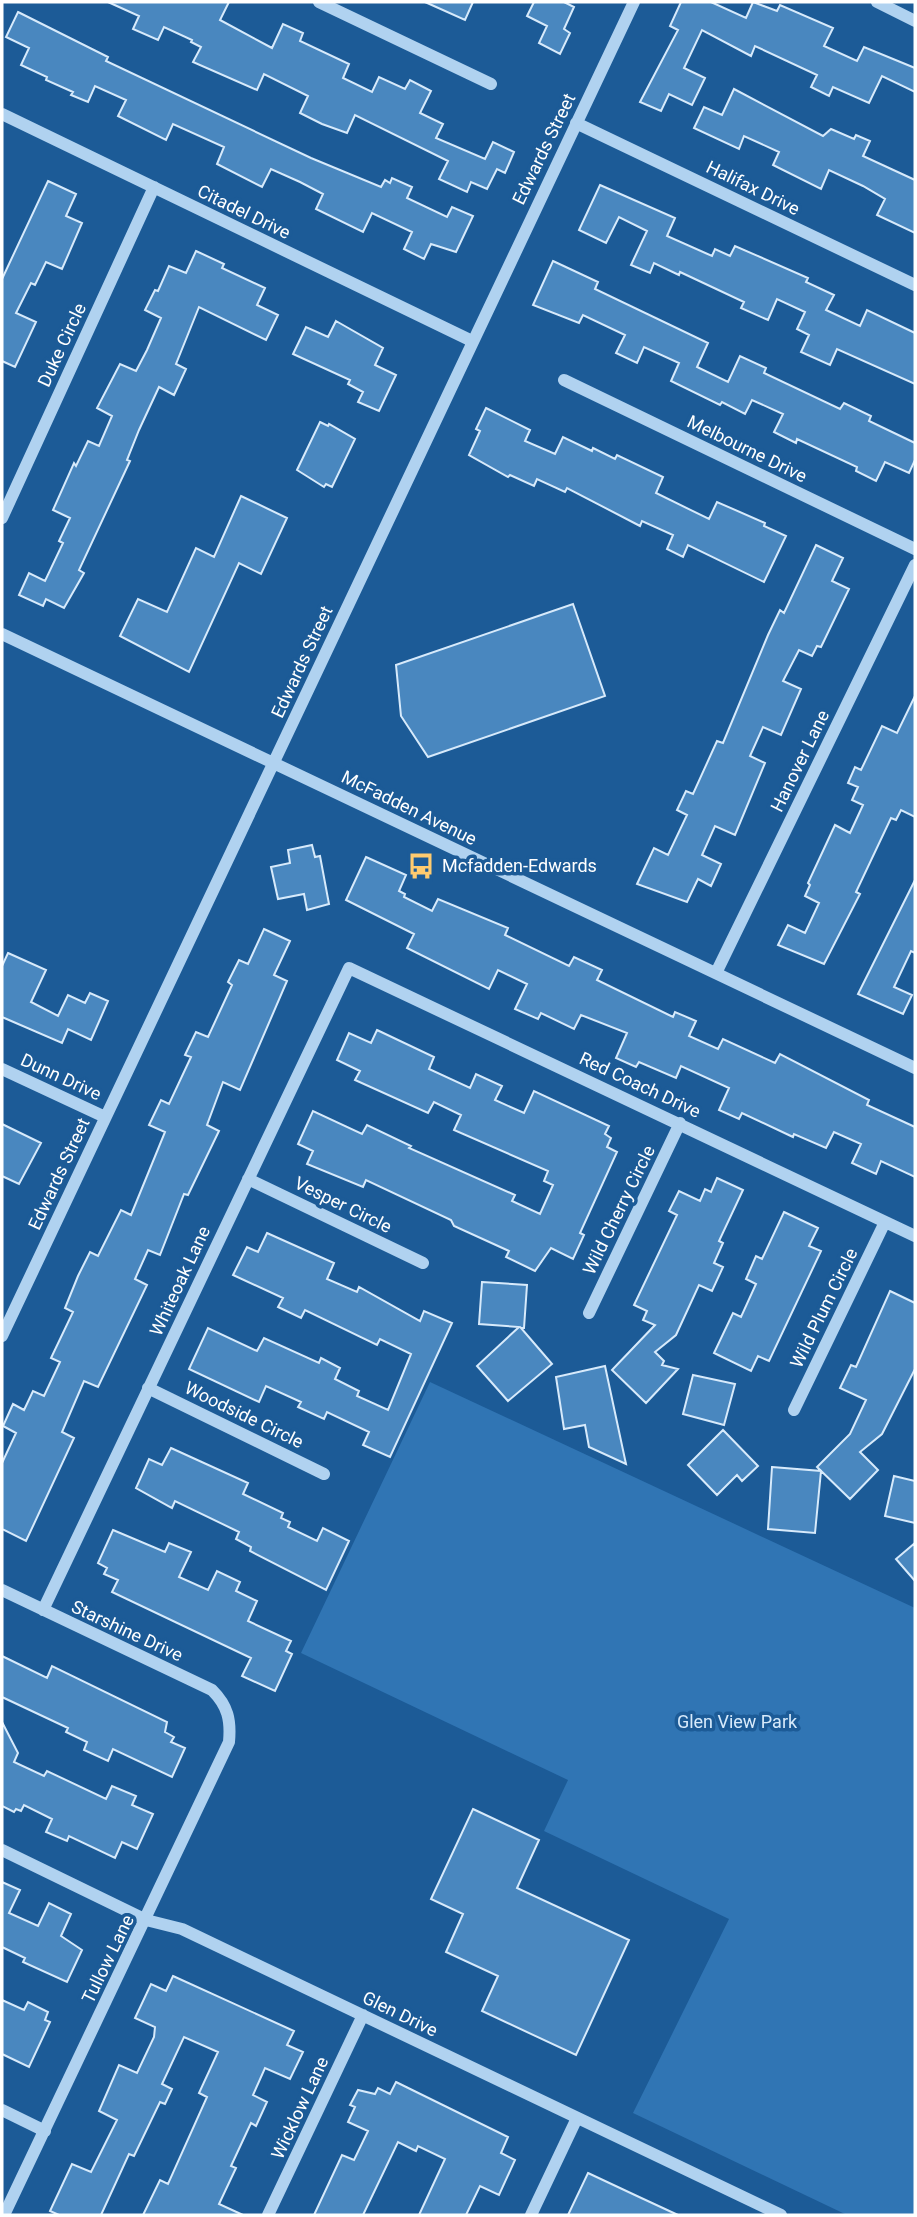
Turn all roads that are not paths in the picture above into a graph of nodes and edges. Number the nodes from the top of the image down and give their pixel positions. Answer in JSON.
{"nodes":[{"id":1,"x":319,"y":2,"type":"edge"},
{"id":2,"x":635,"y":2,"type":"edge"},
{"id":3,"x":877,"y":2,"type":"edge"},
{"id":4,"x":915,"y":20,"type":"edge"},
{"id":5,"x":491,"y":84,"type":"dead end"},
{"id":6,"x":2,"y":114,"type":"edge"},
{"id":7,"x":576,"y":123,"type":"junction"},
{"id":8,"x":154,"y":187,"type":"junction"},
{"id":9,"x":915,"y":285,"type":"edge"},
{"id":10,"x":472,"y":341,"type":"junction"},
{"id":11,"x":564,"y":380,"type":"dead end"},
{"id":12,"x":2,"y":518,"type":"edge"},
{"id":13,"x":915,"y":549,"type":"edge"},
{"id":14,"x":915,"y":565,"type":"edge"},
{"id":15,"x":2,"y":634,"type":"edge"},
{"id":16,"x":274,"y":762,"type":"junction"},
{"id":17,"x":349,"y":968,"type":"joint"},
{"id":18,"x":716,"y":973,"type":"junction"},
{"id":19,"x":915,"y":1068,"type":"edge"},
{"id":20,"x":2,"y":1069,"type":"edge"},
{"id":21,"x":105,"y":1117,"type":"junction"},
{"id":22,"x":680,"y":1123,"type":"junction"},
{"id":23,"x":248,"y":1179,"type":"junction"},
{"id":24,"x":885,"y":1222,"type":"junction"},
{"id":25,"x":915,"y":1236,"type":"edge"},
{"id":26,"x":423,"y":1263,"type":"dead end"},
{"id":27,"x":589,"y":1313,"type":"dead end"},
{"id":28,"x":2,"y":1336,"type":"edge"},
{"id":29,"x":148,"y":1388,"type":"junction"},
{"id":30,"x":794,"y":1410,"type":"dead end"},
{"id":31,"x":324,"y":1474,"type":"dead end"},
{"id":32,"x":2,"y":1591,"type":"edge"},
{"id":33,"x":43,"y":1610,"type":"junction"},
{"id":34,"x":229,"y":1713,"type":"joint"},
{"id":35,"x":2,"y":1850,"type":"edge"},
{"id":36,"x":146,"y":1920,"type":"junction"},
{"id":37,"x":363,"y":2015,"type":"junction"},
{"id":38,"x":2,"y":2110,"type":"edge"},
{"id":39,"x":577,"y":2118,"type":"junction"},
{"id":40,"x":45,"y":2131,"type":"junction"},
{"id":41,"x":4,"y":2215,"type":"edge"},
{"id":42,"x":268,"y":2215,"type":"edge"},
{"id":43,"x":531,"y":2215,"type":"edge"},
{"id":44,"x":781,"y":2215,"type":"edge"}],
"edges":[{"from":1,"to":5,"type":"street"},
{"from":2,"to":7,"type":"street","name":"Edwards Street"},
{"from":3,"to":4,"type":"street"},
{"from":6,"to":8,"type":"street","name":"Citadel Drive"},
{"from":7,"to":9,"type":"street","name":"Halifax Drive"},
{"from":7,"to":10,"type":"street","name":"Edwards Street"},
{"from":8,"to":10,"type":"street","name":"Citadel Drive"},
{"from":8,"to":12,"type":"street","name":"Duke Circle"},
{"from":10,"to":16,"type":"street","name":"Edwards Street"},
{"from":11,"to":13,"type":"street","name":"Melbourne Drive"},
{"from":14,"to":18,"type":"street","name":"Hanover Lane"},
{"from":15,"to":16,"type":"street","name":"McFadden Avenue"},
{"from":16,"to":18,"type":"street","name":"McFadden Avenue"},
{"from":16,"to":21,"type":"street","name":"Edwards Street"},
{"from":17,"to":22,"type":"street","name":"Red Coach Drive"},
{"from":17,"to":23,"type":"street","name":"Whiteoak Lane"},
{"from":18,"to":19,"type":"street","name":"McFadden Avenue"},
{"from":20,"to":21,"type":"street","name":"Dunn Drive"},
{"from":21,"to":28,"type":"street","name":"Edwards Street"},
{"from":22,"to":24,"type":"street","name":"Red Coach Drive"},
{"from":22,"to":27,"type":"street","name":"Wild Cherry Circle"},
{"from":23,"to":26,"type":"street","name":"Vesper Circle"},
{"from":23,"to":29,"type":"street","name":"Whiteoak Lane"},
{"from":24,"to":25,"type":"street","name":"Red Coach Drive"},
{"from":24,"to":30,"type":"street","name":"Wild Plum Circle"},
{"from":29,"to":31,"type":"street","name":"Woodside Circle"},
{"from":29,"to":33,"type":"street","name":"Whiteoak Lane"},
{"from":32,"to":33,"type":"street","name":"Starshine Drive"},
{"from":33,"to":34,"type":"street","name":"Starshine Drive"},
{"from":34,"to":36,"type":"street","name":"Tullow Lane"},
{"from":35,"to":36,"type":"street","name":"Glen Drive"},
{"from":36,"to":37,"type":"street","name":"Glen Drive"},
{"from":36,"to":40,"type":"street","name":"Tullow Lane"},
{"from":37,"to":39,"type":"street","name":"Glen Drive"},
{"from":37,"to":42,"type":"street","name":"Wicklow Lane"},
{"from":38,"to":40,"type":"street"},
{"from":39,"to":43,"type":"street"},
{"from":39,"to":44,"type":"street","name":"Glen Drive"},
{"from":40,"to":41,"type":"street","name":"Tullow Lane"}]}
